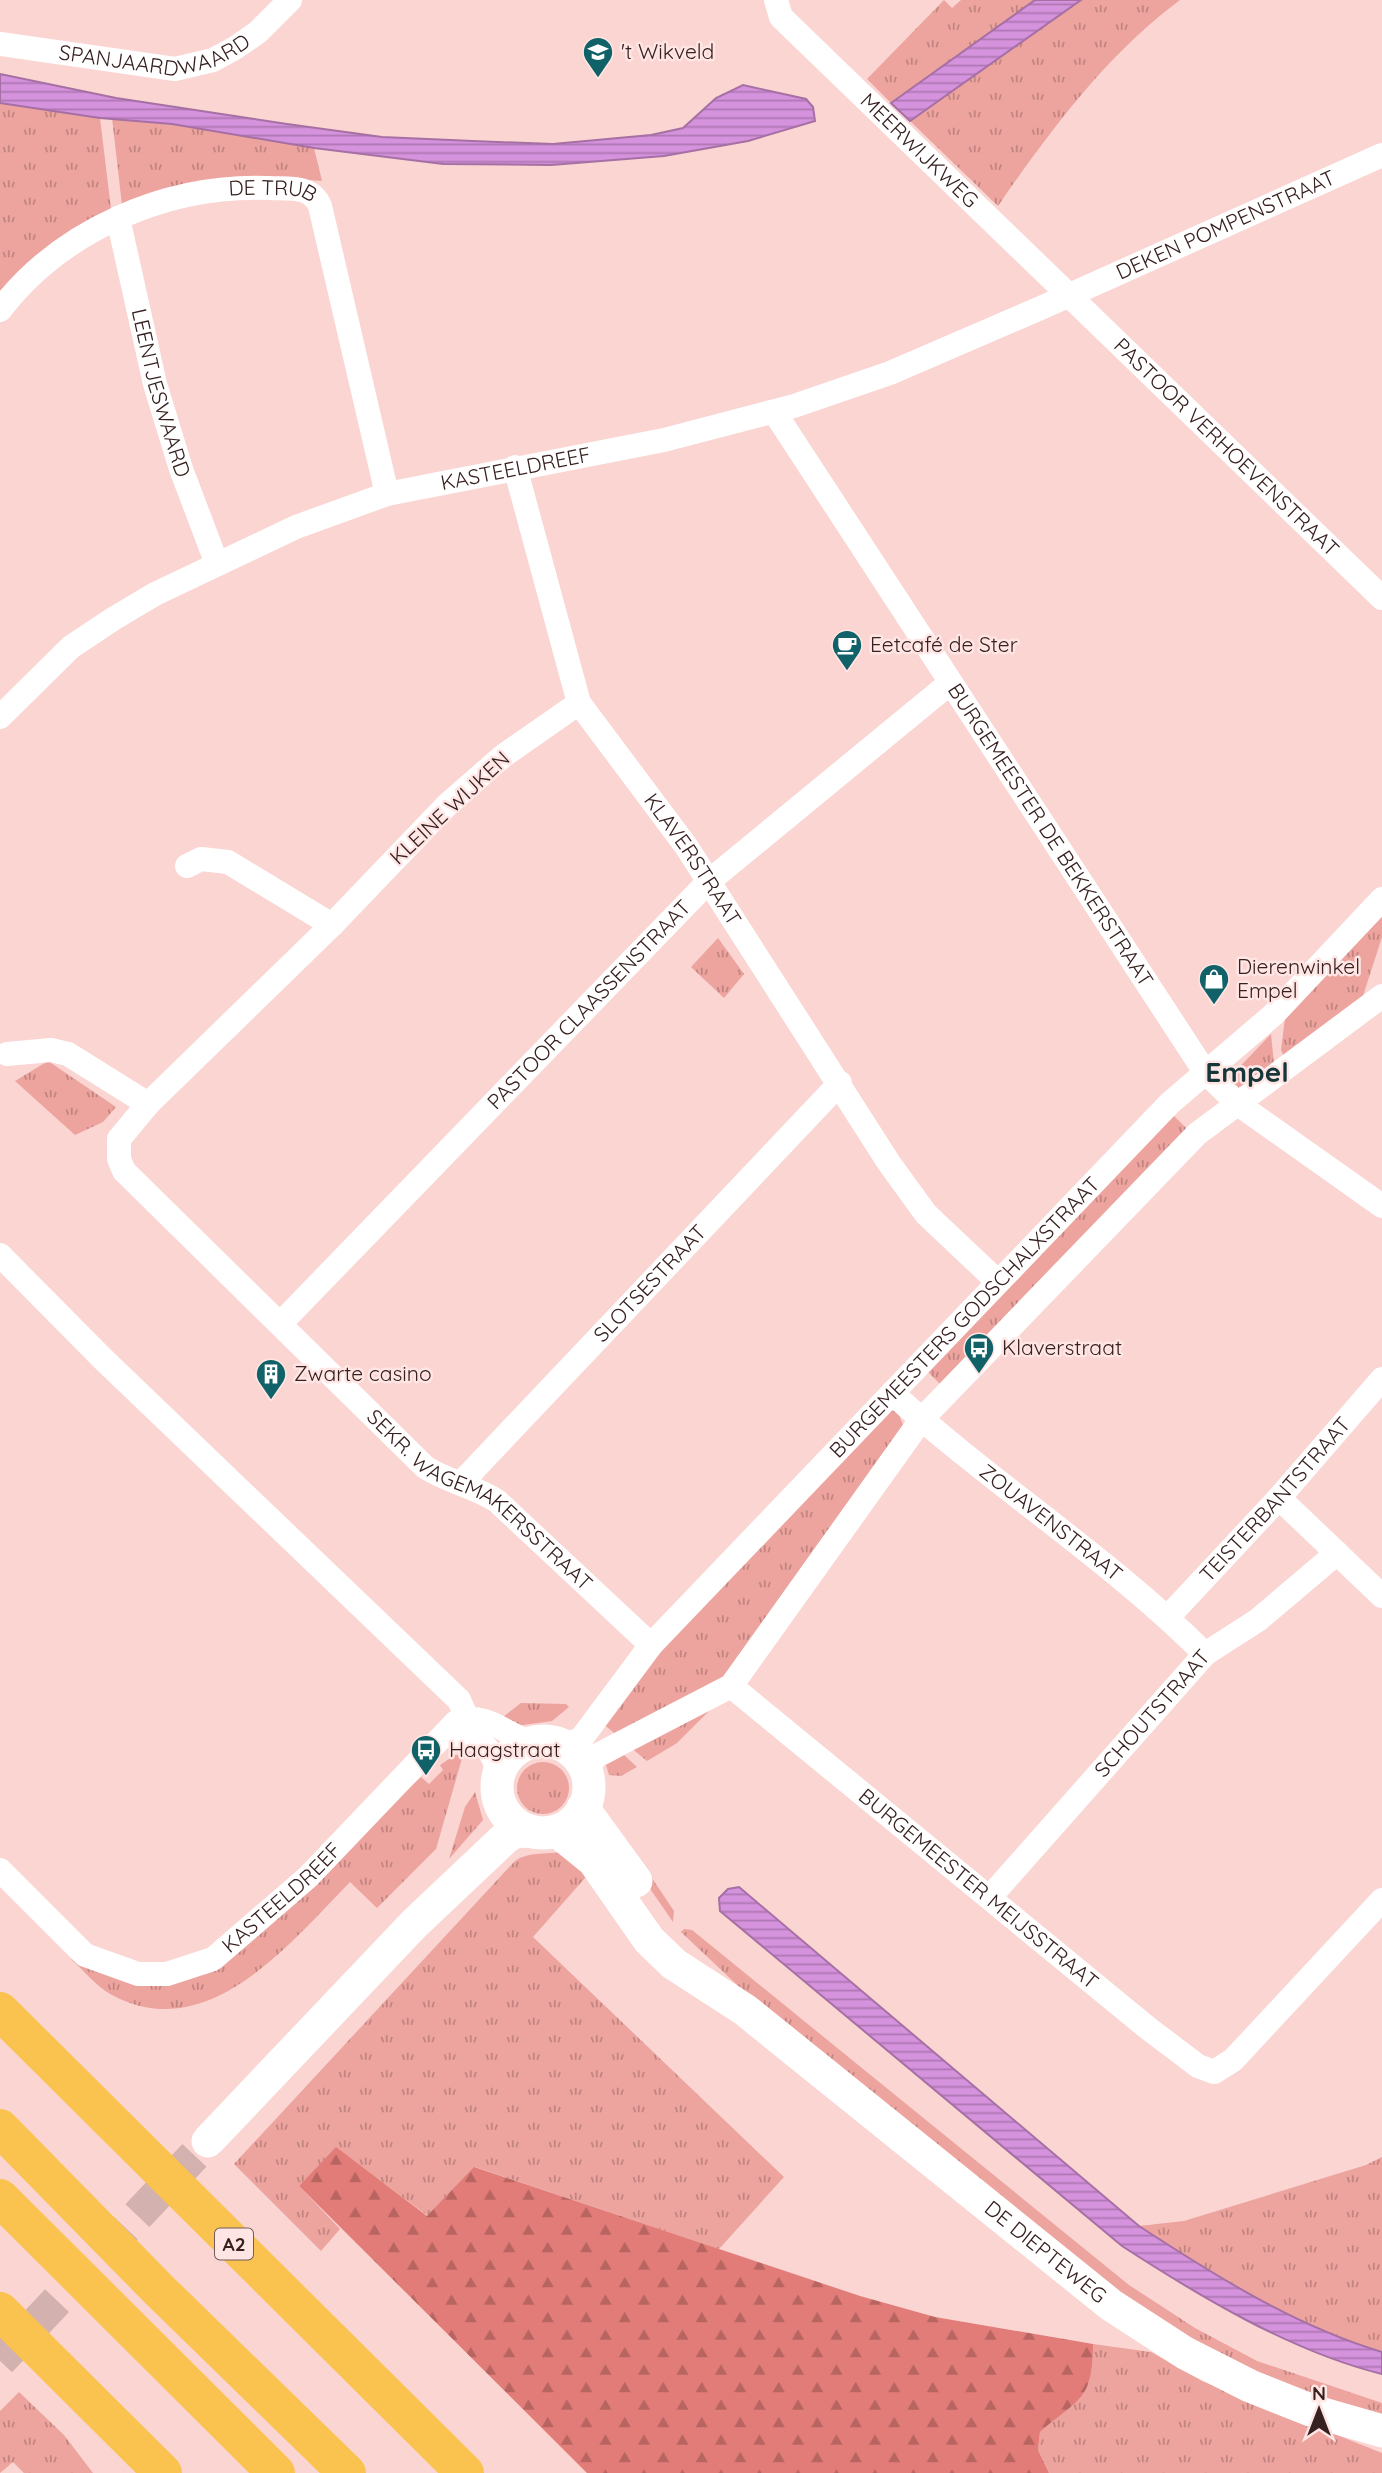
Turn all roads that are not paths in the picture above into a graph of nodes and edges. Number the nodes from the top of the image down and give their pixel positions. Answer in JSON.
{"nodes":[{"id":1,"x":290,"y":0,"type":"edge"},
{"id":2,"x":776,"y":0,"type":"edge"},
{"id":3,"x":0,"y":44,"type":"edge"},
{"id":4,"x":1382,"y":155,"type":"edge"},
{"id":5,"x":118,"y":218,"type":"junction"},
{"id":6,"x":1070,"y":296,"type":"junction"},
{"id":7,"x":0,"y":310,"type":"edge"},
{"id":8,"x":775,"y":413,"type":"junction"},
{"id":9,"x":515,"y":467,"type":"junction"},
{"id":10,"x":387,"y":494,"type":"junction"},
{"id":11,"x":217,"y":564,"type":"junction"},
{"id":12,"x":1382,"y":598,"type":"edge"},
{"id":13,"x":950,"y":683,"type":"junction"},
{"id":14,"x":579,"y":702,"type":"junction"},
{"id":15,"x":0,"y":718,"type":"edge"},
{"id":16,"x":187,"y":866,"type":"dead end"},
{"id":17,"x":708,"y":882,"type":"junction"},
{"id":18,"x":1382,"y":899,"type":"edge"},
{"id":19,"x":332,"y":925,"type":"junction"},
{"id":20,"x":1382,"y":996,"type":"edge"},
{"id":21,"x":7,"y":1054,"type":"dead end"},
{"id":22,"x":1205,"y":1072,"type":"junction"},
{"id":23,"x":840,"y":1083,"type":"junction"},
{"id":24,"x":148,"y":1104,"type":"junction"},
{"id":25,"x":1238,"y":1104,"type":"junction"},
{"id":26,"x":119,"y":1139,"type":"joint"},
{"id":27,"x":1382,"y":1206,"type":"edge"},
{"id":28,"x":0,"y":1255,"type":"edge"},
{"id":29,"x":997,"y":1281,"type":"junction"},
{"id":30,"x":281,"y":1323,"type":"junction"},
{"id":31,"x":1382,"y":1379,"type":"edge"},
{"id":32,"x":891,"y":1393,"type":"junction"},
{"id":33,"x":921,"y":1420,"type":"junction"},
{"id":34,"x":461,"y":1483,"type":"junction"},
{"id":35,"x":1279,"y":1498,"type":"junction"},
{"id":36,"x":1337,"y":1553,"type":"junction"},
{"id":37,"x":1382,"y":1596,"type":"edge"},
{"id":38,"x":1168,"y":1617,"type":"junction"},
{"id":39,"x":651,"y":1644,"type":"junction"},
{"id":40,"x":1205,"y":1654,"type":"junction"},
{"id":41,"x":731,"y":1686,"type":"junction"},
{"id":42,"x":467,"y":1727,"type":"junction"},
{"id":43,"x":547,"y":1745,"type":"junction"},
{"id":44,"x":586,"y":1772,"type":"junction"},
{"id":45,"x":499,"y":1788,"type":"junction"},
{"id":46,"x":583,"y":1808,"type":"junction"},
{"id":47,"x":542,"y":1831,"type":"junction"},
{"id":48,"x":0,"y":1870,"type":"edge"},
{"id":49,"x":990,"y":1897,"type":"junction"},
{"id":50,"x":1382,"y":1900,"type":"edge"},
{"id":51,"x":414,"y":1924,"type":"junction"},
{"id":52,"x":746,"y":2010,"type":"junction"},
{"id":53,"x":0,"y":2011,"type":"edge"},
{"id":54,"x":0,"y":2128,"type":"edge"},
{"id":55,"x":208,"y":2141,"type":"tunnel mouth"},
{"id":56,"x":0,"y":2198,"type":"edge"},
{"id":57,"x":0,"y":2311,"type":"edge"},
{"id":58,"x":80,"y":2393,"type":"junction"},
{"id":59,"x":1382,"y":2431,"type":"edge"},
{"id":60,"x":464,"y":2472,"type":"edge"},
{"id":61,"x":137,"y":2473,"type":"edge"},
{"id":62,"x":163,"y":2473,"type":"edge"},
{"id":63,"x":276,"y":2473,"type":"edge"},
{"id":64,"x":347,"y":2473,"type":"edge"}],
"edges":[{"from":1,"to":3,"type":"street","name":"SPANJAARDWAARD"},
{"from":2,"to":6,"type":"street","name":"MEERWIJKWEG"},
{"from":4,"to":6,"type":"street","name":"DEKEN POMPENSTRAAT"},
{"from":5,"to":7,"type":"street","name":"DE TRUB"},
{"from":5,"to":10,"type":"street","name":"DE TRUB"},
{"from":5,"to":11,"type":"street","name":"LEENTJESWAARD"},
{"from":6,"to":8,"type":"street","name":"KASTEELDREEF"},
{"from":6,"to":12,"type":"street","name":"PASTOOR VERHOEVENSTRAAT"},
{"from":8,"to":9,"type":"street","name":"KASTEELDREEF"},
{"from":8,"to":13,"type":"street","name":"BURGEMEESTER DE BEKKERSTRAAT"},
{"from":9,"to":10,"type":"street","name":"KASTEELDREEF"},
{"from":9,"to":14,"type":"street","name":"KLAVERSTRAAT"},
{"from":10,"to":11,"type":"street","name":"KASTEELDREEF"},
{"from":11,"to":15,"type":"street","name":"KASTEELDREEF"},
{"from":13,"to":17,"type":"street","name":"PASTOOR CLAASSENSTRAAT"},
{"from":13,"to":22,"type":"street","name":"BURGEMEESTER DE BEKKERSTRAAT"},
{"from":14,"to":17,"type":"street","name":"KLAVERSTRAAT"},
{"from":14,"to":19,"type":"street","name":"KLEINE WIJKEN"},
{"from":16,"to":19,"type":"street"},
{"from":17,"to":23,"type":"street","name":"KLAVERSTRAAT"},
{"from":17,"to":30,"type":"street","name":"PASTOOR CLAASSENSTRAAT"},
{"from":18,"to":22,"type":"street","name":"BURGEMEESTERS GODSCHALXSTRAAT"},
{"from":19,"to":24,"type":"street","name":"KLEINE WIJKEN"},
{"from":20,"to":25,"type":"street","name":"BURGEMEESTERS GODSCHALXSTRAAT"},
{"from":21,"to":24,"type":"street"},
{"from":22,"to":25,"type":"street","name":"BURGEMEESTER DE BEKKERSTRAAT"},
{"from":22,"to":29,"type":"street","name":"BURGEMEESTERS GODSCHALXSTRAAT"},
{"from":23,"to":29,"type":"street","name":"KLAVERSTRAAT"},
{"from":23,"to":34,"type":"street","name":"SLOTSESTRAAT"},
{"from":24,"to":26,"type":"street","name":"KLEINE WIJKEN"},
{"from":25,"to":27,"type":"street","name":"BURGEMEESTER DE BEKKERSTRAAT"},
{"from":25,"to":33,"type":"street","name":"BURGEMEESTERS GODSCHALXSTRAAT"},
{"from":26,"to":30,"type":"street","name":"SEKR. WAGEMAKERSSTRAAT"},
{"from":28,"to":42,"type":"street"},
{"from":29,"to":32,"type":"street","name":"BURGEMEESTERS GODSCHALXSTRAAT"},
{"from":30,"to":34,"type":"street","name":"SEKR. WAGEMAKERSSTRAAT"},
{"from":31,"to":35,"type":"street","name":"TEISTERBANTSTRAAT"},
{"from":32,"to":33,"type":"street","name":"ZOUAVENSTRAAT"},
{"from":32,"to":39,"type":"street","name":"BURGEMEESTERS GODSCHALXSTRAAT"},
{"from":33,"to":38,"type":"street","name":"ZOUAVENSTRAAT"},
{"from":33,"to":41,"type":"street","name":"BURGEMEESTERS GODSCHALXSTRAAT"},
{"from":34,"to":39,"type":"street","name":"SEKR. WAGEMAKERSSTRAAT"},
{"from":35,"to":36,"type":"street"},
{"from":35,"to":38,"type":"street","name":"TEISTERBANTSTRAAT"},
{"from":36,"to":37,"type":"street"},
{"from":36,"to":40,"type":"street","name":"SCHOUTSTRAAT"},
{"from":38,"to":40,"type":"street","name":"ZOUAVENSTRAAT"},
{"from":39,"to":43,"type":"street","name":"BURGEMEESTERS GODSCHALXSTRAAT"},
{"from":40,"to":49,"type":"street","name":"SCHOUTSTRAAT"},
{"from":41,"to":44,"type":"street","name":"BURGEMEESTERS GODSCHALXSTRAAT"},
{"from":41,"to":49,"type":"street","name":"BURGEMEESTER MEIJSSTRAAT"},
{"from":42,"to":43,"type":"street","name":"KASTEELDREEF"},
{"from":42,"to":45,"type":"street"},
{"from":42,"to":48,"type":"street","name":"KASTEELDREEF"},
{"from":43,"to":44,"type":"street"},
{"from":43,"to":45,"type":"street"},
{"from":44,"to":46,"type":"street"},
{"from":45,"to":47,"type":"street"},
{"from":45,"to":51,"type":"street"},
{"from":46,"to":47,"type":"street"},
{"from":46,"to":52,"type":"street","name":"DE DIEPTEWEG"},
{"from":47,"to":51,"type":"street"},
{"from":47,"to":52,"type":"street","name":"DE DIEPTEWEG"},
{"from":49,"to":50,"type":"street","name":"BURGEMEESTER MEIJSSTRAAT"},
{"from":51,"to":55,"type":"street"},
{"from":52,"to":59,"type":"street","name":"DE DIEPTEWEG"},
{"from":53,"to":60,"type":"highway","number":"A2"},
{"from":54,"to":64,"type":"highway"},
{"from":56,"to":63,"type":"highway"},
{"from":57,"to":58,"type":"highway"},
{"from":58,"to":61,"type":"highway"},
{"from":58,"to":62,"type":"highway"}]}
